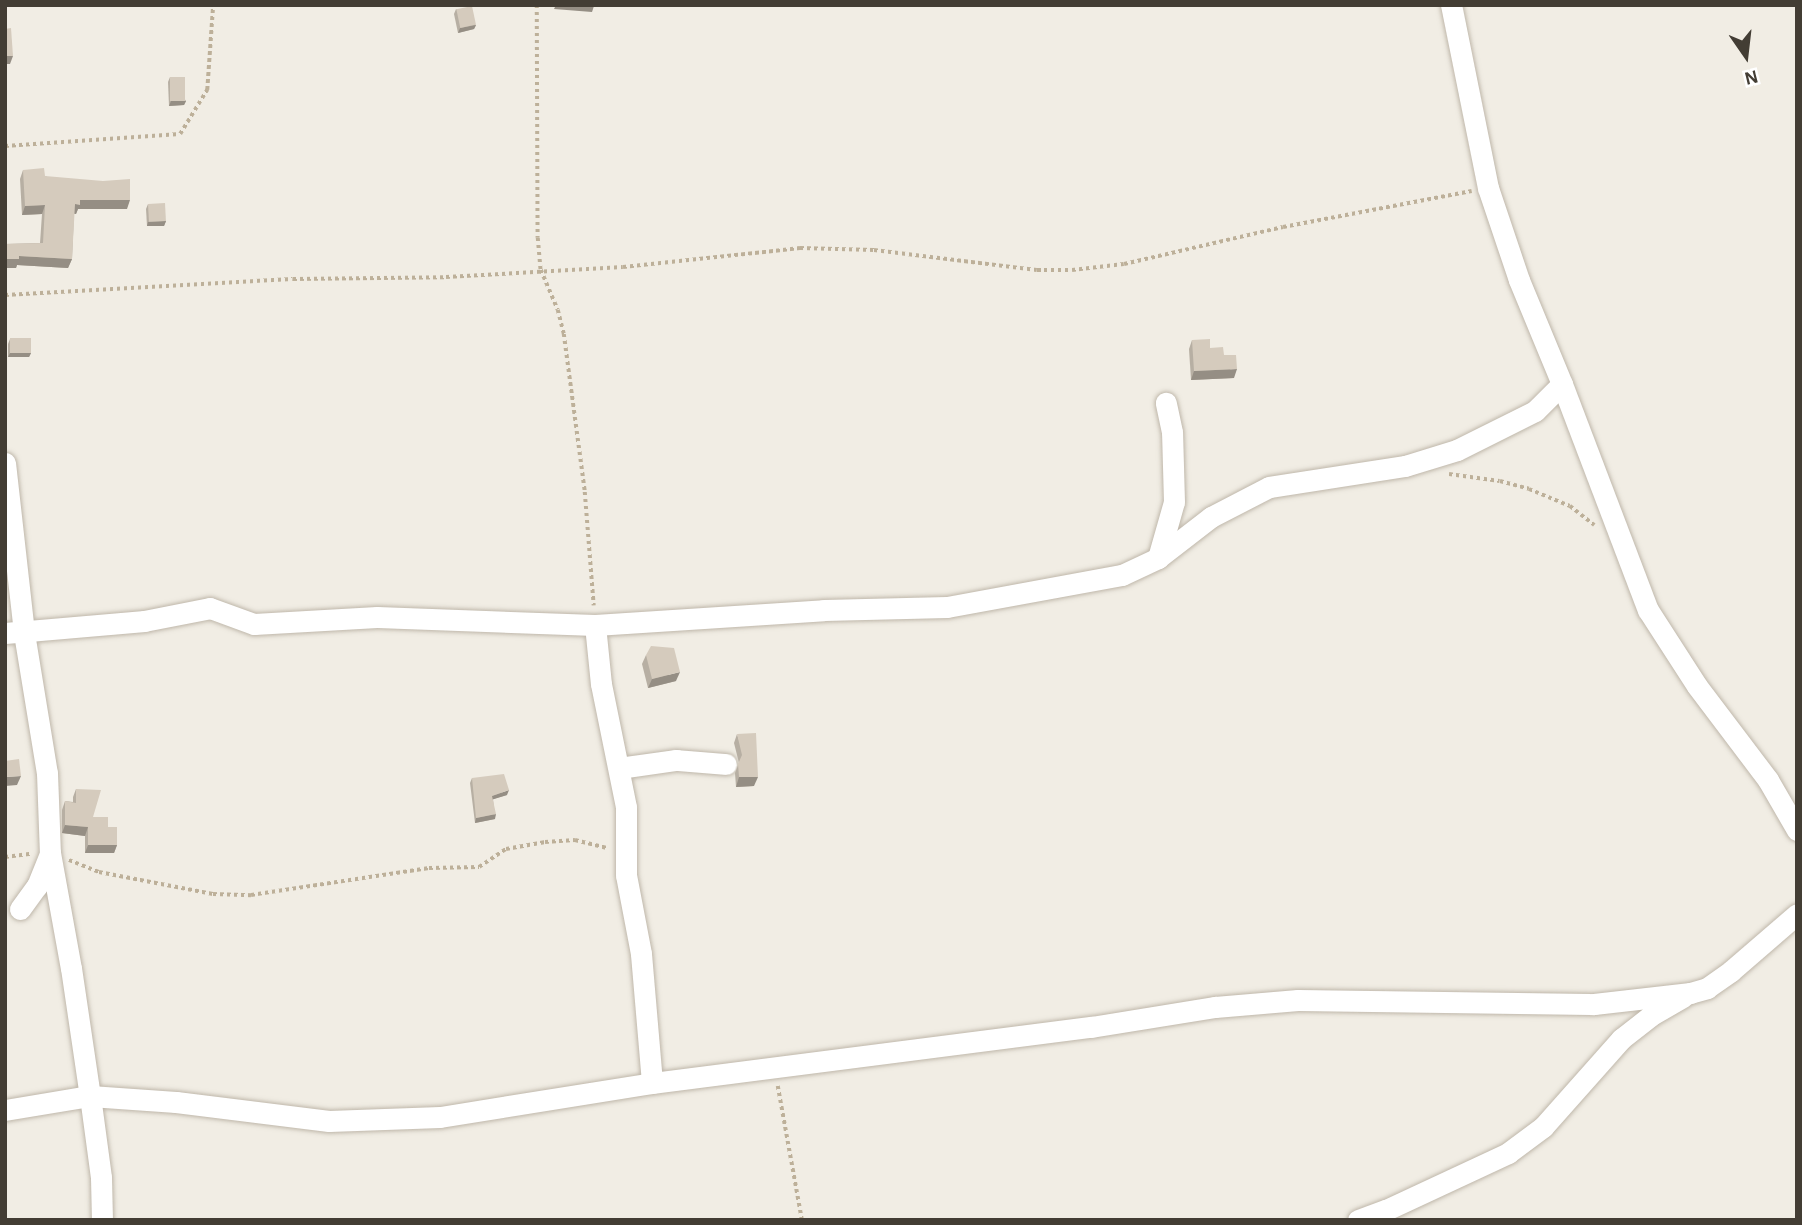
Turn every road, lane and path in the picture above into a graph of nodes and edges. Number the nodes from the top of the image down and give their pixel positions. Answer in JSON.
{"nodes":[{"id":1,"x":213,"y":5,"type":"edge"},
{"id":2,"x":537,"y":5,"type":"edge"},
{"id":3,"x":1451,"y":5,"type":"edge"},
{"id":4,"x":5,"y":146,"type":"edge"},
{"id":5,"x":1488,"y":188,"type":"junction"},
{"id":6,"x":541,"y":270,"type":"junction"},
{"id":7,"x":5,"y":295,"type":"edge"},
{"id":8,"x":1562,"y":384,"type":"junction"},
{"id":9,"x":1166,"y":402,"type":"dead end"},
{"id":10,"x":5,"y":463,"type":"edge"},
{"id":11,"x":1438,"y":472,"type":"dead end"},
{"id":12,"x":1623,"y":551,"type":"junction"},
{"id":13,"x":1158,"y":558,"type":"junction"},
{"id":14,"x":595,"y":625,"type":"junction"},
{"id":15,"x":14,"y":633,"type":"edge"},
{"id":16,"x":726,"y":764,"type":"dead end"},
{"id":17,"x":619,"y":768,"type":"junction"},
{"id":18,"x":1797,"y":830,"type":"edge"},
{"id":19,"x":50,"y":853,"type":"junction"},
{"id":20,"x":624,"y":855,"type":"junction"},
{"id":21,"x":20,"y":909,"type":"dead end"},
{"id":22,"x":1797,"y":914,"type":"edge"},
{"id":23,"x":1690,"y":993,"type":"junction"},
{"id":24,"x":774,"y":1067,"type":"junction"},
{"id":25,"x":652,"y":1083,"type":"junction"},
{"id":26,"x":90,"y":1096,"type":"junction"},
{"id":27,"x":5,"y":1110,"type":"edge"},
{"id":28,"x":102,"y":1220,"type":"edge"},
{"id":29,"x":802,"y":1220,"type":"edge"},
{"id":30,"x":1358,"y":1220,"type":"edge"}],
"edges":[{"from":1,"to":4,"type":"path"},
{"from":2,"to":6,"type":"path"},
{"from":3,"to":5,"type":"street"},
{"from":5,"to":6,"type":"path"},
{"from":5,"to":8,"type":"street"},
{"from":6,"to":7,"type":"path"},
{"from":6,"to":14,"type":"path"},
{"from":8,"to":12,"type":"street"},
{"from":8,"to":13,"type":"street"},
{"from":9,"to":13,"type":"street"},
{"from":10,"to":15,"type":"street"},
{"from":11,"to":12,"type":"path"},
{"from":12,"to":18,"type":"street"},
{"from":13,"to":14,"type":"street"},
{"from":14,"to":15,"type":"street"},
{"from":14,"to":17,"type":"street"},
{"from":15,"to":19,"type":"street"},
{"from":16,"to":17,"type":"street"},
{"from":17,"to":20,"type":"street"},
{"from":19,"to":20,"type":"path"},
{"from":19,"to":21,"type":"street"},
{"from":19,"to":26,"type":"street"},
{"from":20,"to":25,"type":"street"},
{"from":22,"to":23,"type":"street"},
{"from":23,"to":24,"type":"street"},
{"from":23,"to":30,"type":"street"},
{"from":24,"to":25,"type":"street"},
{"from":24,"to":29,"type":"path"},
{"from":25,"to":26,"type":"street"},
{"from":26,"to":27,"type":"street"},
{"from":26,"to":28,"type":"street"}]}
